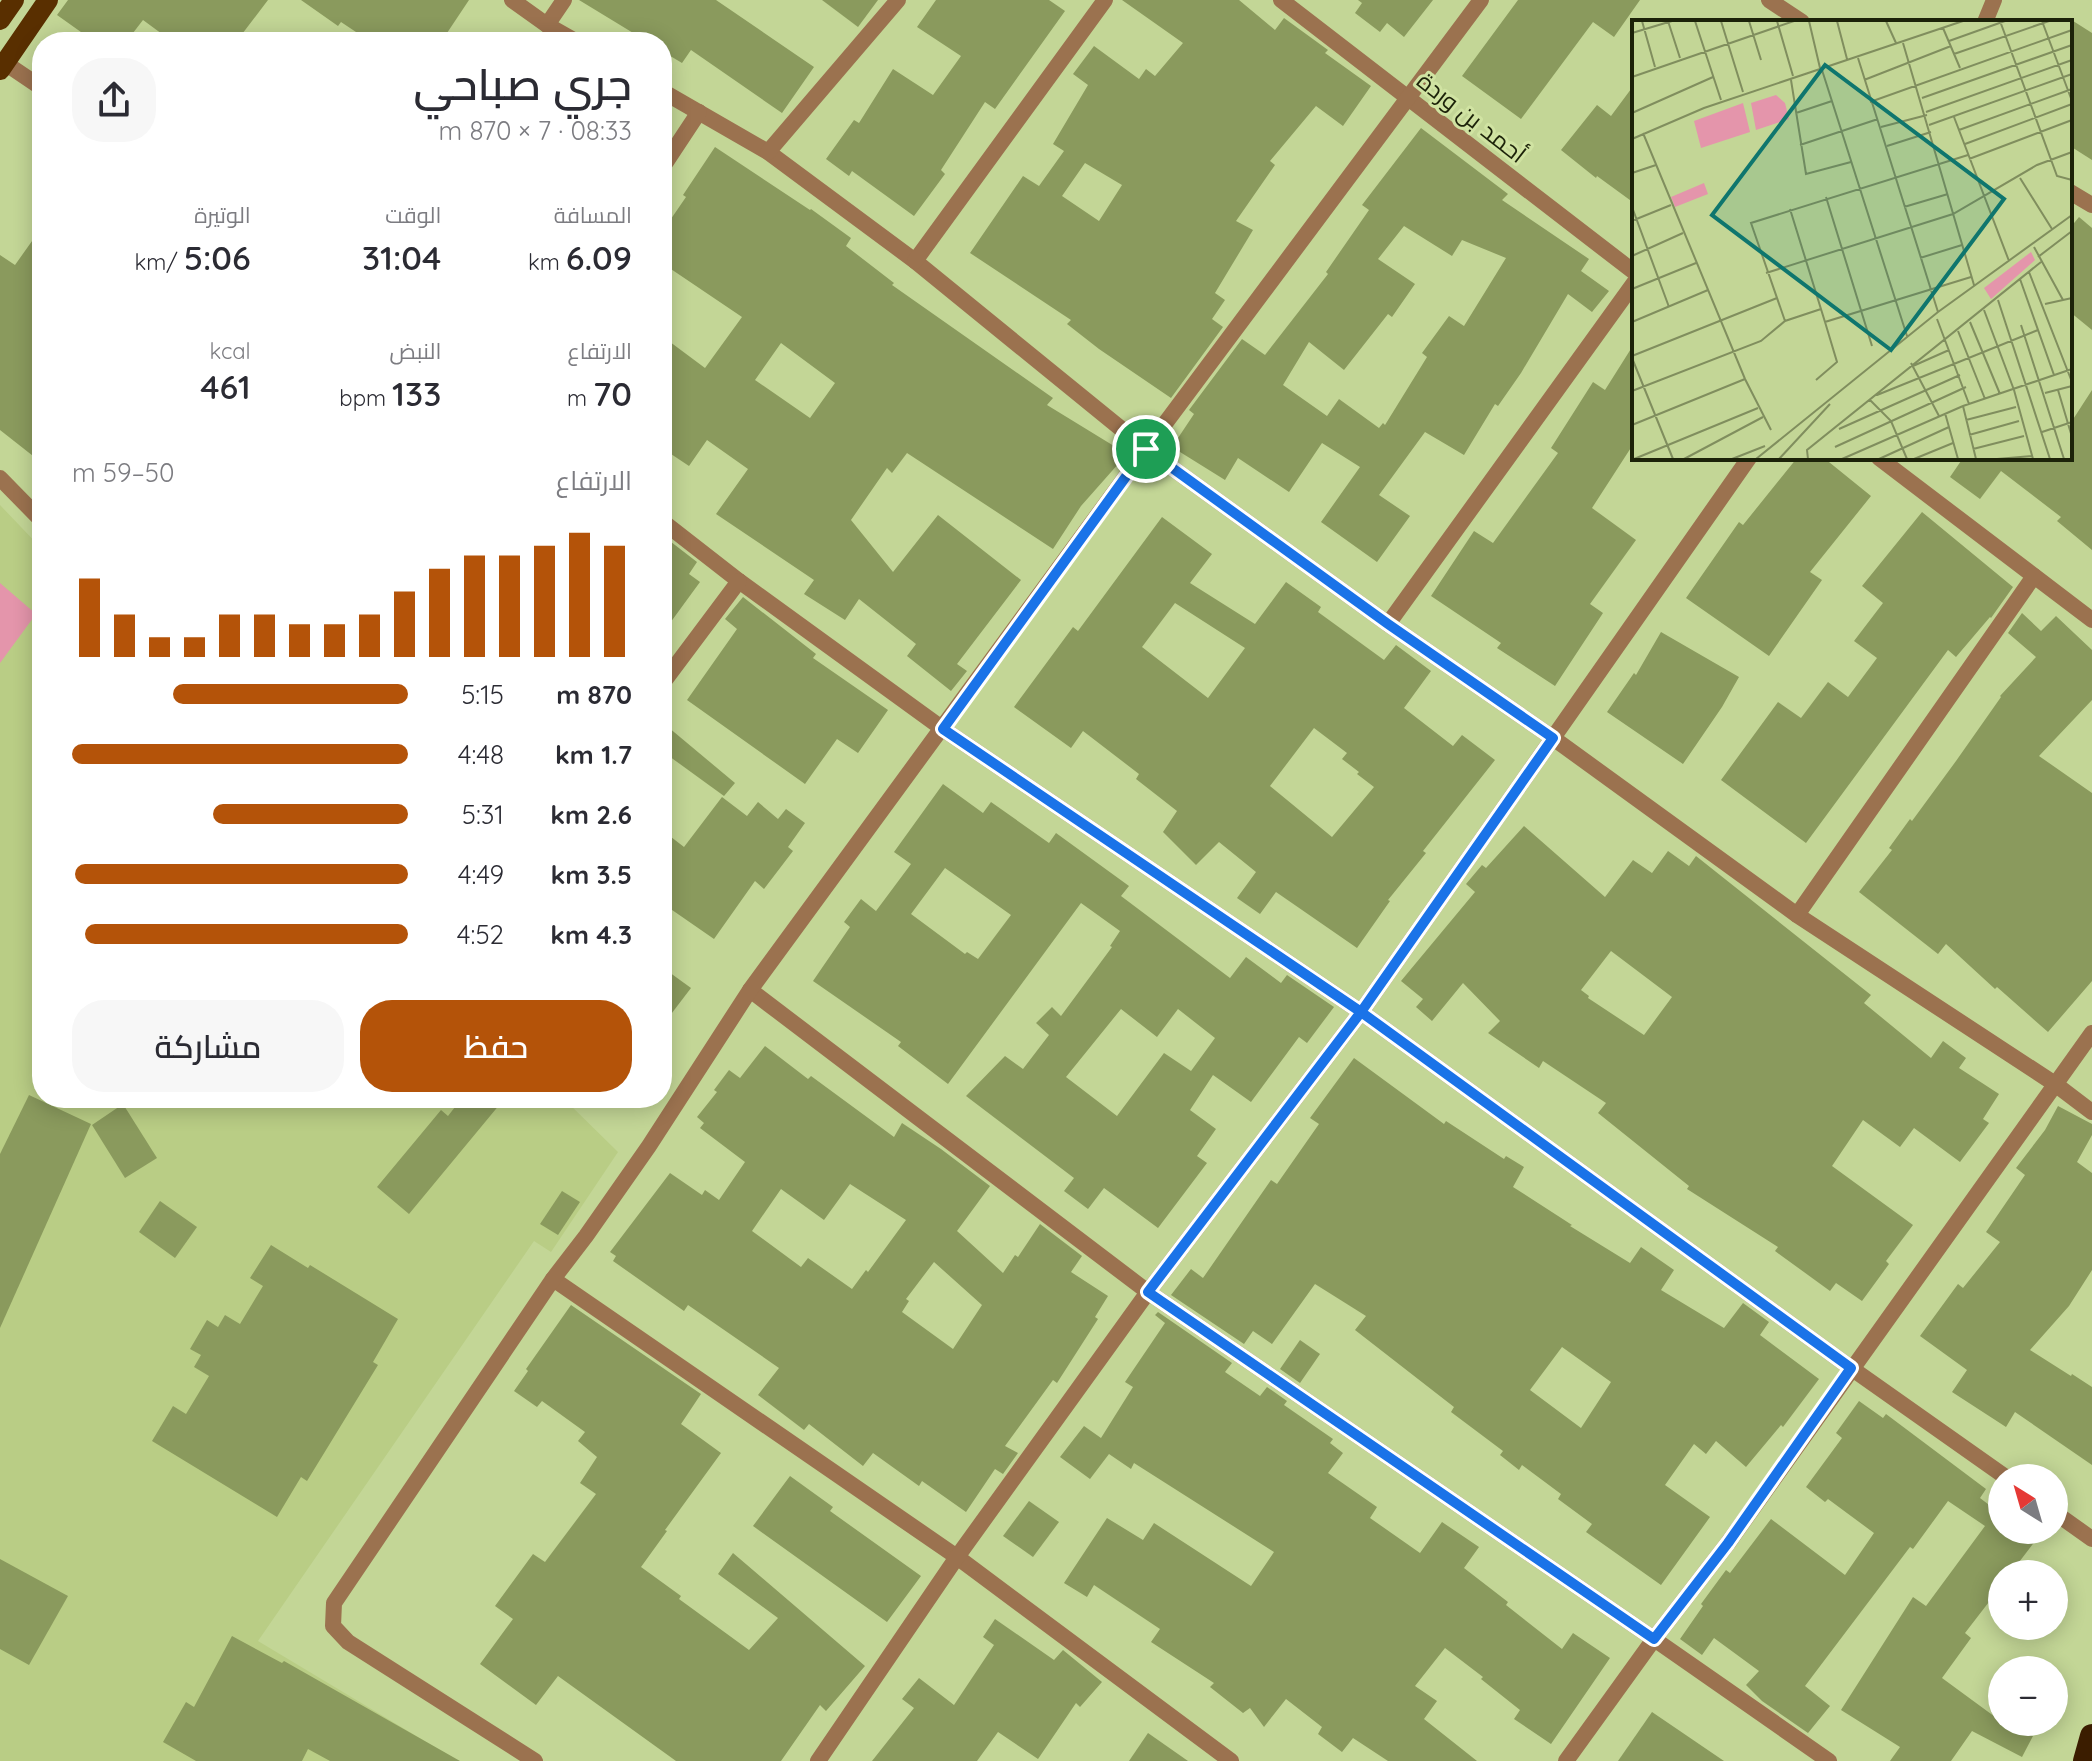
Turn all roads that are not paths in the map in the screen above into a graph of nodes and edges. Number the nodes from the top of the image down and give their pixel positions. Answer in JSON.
{"nodes":[{"id":1,"x":14,"y":0,"type":"edge"},
{"id":2,"x":48,"y":0,"type":"edge"},
{"id":3,"x":512,"y":0,"type":"edge"},
{"id":4,"x":564,"y":0,"type":"edge"},
{"id":5,"x":898,"y":0,"type":"edge"},
{"id":6,"x":1105,"y":0,"type":"edge"},
{"id":7,"x":1281,"y":0,"type":"edge"},
{"id":8,"x":1481,"y":0,"type":"edge"},
{"id":9,"x":1769,"y":0,"type":"edge"},
{"id":10,"x":1994,"y":0,"type":"edge"},
{"id":11,"x":0,"y":20,"type":"edge"},
{"id":12,"x":1799,"y":20,"type":"edge"},
{"id":13,"x":1986,"y":20,"type":"edge"},
{"id":14,"x":547,"y":25,"type":"junction"},
{"id":15,"x":559,"y":32,"type":"edge"},
{"id":16,"x":2,"y":66,"type":"edge"},
{"id":17,"x":32,"y":82,"type":"edge"},
{"id":18,"x":672,"y":97,"type":"edge"},
{"id":19,"x":1409,"y":98,"type":"junction"},
{"id":20,"x":699,"y":112,"type":"junction"},
{"id":21,"x":768,"y":152,"type":"junction"},
{"id":22,"x":672,"y":153,"type":"edge"},
{"id":23,"x":2072,"y":193,"type":"edge"},
{"id":24,"x":2092,"y":205,"type":"edge"},
{"id":25,"x":915,"y":261,"type":"junction"},
{"id":26,"x":1632,"y":270,"type":"edge"},
{"id":27,"x":1632,"y":286,"type":"edge"},
{"id":28,"x":1146,"y":449,"type":"junction"},
{"id":29,"x":1748,"y":460,"type":"edge"},
{"id":30,"x":1882,"y":460,"type":"edge"},
{"id":31,"x":0,"y":478,"type":"edge"},
{"id":32,"x":32,"y":511,"type":"edge"},
{"id":33,"x":672,"y":529,"type":"edge"},
{"id":34,"x":2034,"y":576,"type":"junction"},
{"id":35,"x":739,"y":581,"type":"junction"},
{"id":36,"x":2092,"y":620,"type":"edge"},
{"id":37,"x":1388,"y":624,"type":"junction"},
{"id":38,"x":672,"y":671,"type":"edge"},
{"id":39,"x":943,"y":729,"type":"junction"},
{"id":40,"x":1553,"y":738,"type":"junction"},
{"id":41,"x":1797,"y":915,"type":"junction"},
{"id":42,"x":750,"y":990,"type":"junction"},
{"id":43,"x":1361,"y":1012,"type":"junction"},
{"id":44,"x":2092,"y":1033,"type":"edge"},
{"id":45,"x":2055,"y":1084,"type":"junction"},
{"id":46,"x":2092,"y":1112,"type":"edge"},
{"id":47,"x":553,"y":1279,"type":"junction"},
{"id":48,"x":1148,"y":1292,"type":"junction"},
{"id":49,"x":1851,"y":1368,"type":"junction"},
{"id":50,"x":1988,"y":1465,"type":"edge"},
{"id":51,"x":2068,"y":1522,"type":"edge"},
{"id":52,"x":2092,"y":1539,"type":"edge"},
{"id":53,"x":957,"y":1557,"type":"junction"},
{"id":54,"x":1654,"y":1639,"type":"junction"},
{"id":55,"x":2092,"y":1736,"type":"edge"},
{"id":56,"x":535,"y":1761,"type":"edge"},
{"id":57,"x":818,"y":1761,"type":"edge"},
{"id":58,"x":1231,"y":1761,"type":"edge"},
{"id":59,"x":1566,"y":1761,"type":"edge"},
{"id":60,"x":1829,"y":1761,"type":"edge"},
{"id":61,"x":2085,"y":1761,"type":"edge"}],
"edges":[{"from":1,"to":11,"type":"main road"},
{"from":2,"to":16,"type":"main road"},
{"from":3,"to":14,"type":"street"},
{"from":4,"to":14,"type":"street"},
{"from":5,"to":21,"type":"street"},
{"from":6,"to":25,"type":"street"},
{"from":7,"to":19,"type":"street","name":"أحمد بن وردة"},
{"from":8,"to":19,"type":"street"},
{"from":9,"to":12,"type":"street"},
{"from":10,"to":13,"type":"street"},
{"from":14,"to":15,"type":"street"},
{"from":16,"to":17,"type":"street"},
{"from":18,"to":20,"type":"street"},
{"from":19,"to":26,"type":"street","name":"أحمد بن وردة"},
{"from":19,"to":28,"type":"street"},
{"from":20,"to":21,"type":"street"},
{"from":20,"to":22,"type":"street"},
{"from":21,"to":25,"type":"street"},
{"from":23,"to":24,"type":"street"},
{"from":25,"to":28,"type":"street"},
{"from":27,"to":37,"type":"street"},
{"from":28,"to":37,"type":"street"},
{"from":28,"to":39,"type":"street"},
{"from":29,"to":40,"type":"street"},
{"from":30,"to":34,"type":"street"},
{"from":31,"to":32,"type":"street"},
{"from":33,"to":35,"type":"street"},
{"from":34,"to":36,"type":"street"},
{"from":34,"to":41,"type":"street"},
{"from":35,"to":38,"type":"street"},
{"from":35,"to":39,"type":"street"},
{"from":37,"to":40,"type":"street"},
{"from":39,"to":42,"type":"street"},
{"from":39,"to":43,"type":"street"},
{"from":40,"to":41,"type":"street"},
{"from":40,"to":43,"type":"street"},
{"from":41,"to":45,"type":"street"},
{"from":42,"to":47,"type":"street"},
{"from":42,"to":48,"type":"street"},
{"from":43,"to":48,"type":"street"},
{"from":43,"to":49,"type":"street"},
{"from":44,"to":45,"type":"street"},
{"from":45,"to":46,"type":"street"},
{"from":45,"to":49,"type":"street"},
{"from":47,"to":53,"type":"street"},
{"from":47,"to":56,"type":"street"},
{"from":48,"to":53,"type":"street"},
{"from":48,"to":54,"type":"street"},
{"from":49,"to":50,"type":"street"},
{"from":49,"to":54,"type":"street"},
{"from":51,"to":52,"type":"street"},
{"from":53,"to":57,"type":"street"},
{"from":53,"to":58,"type":"street"},
{"from":54,"to":59,"type":"street"},
{"from":54,"to":60,"type":"street"},
{"from":55,"to":61,"type":"highway"}]}
